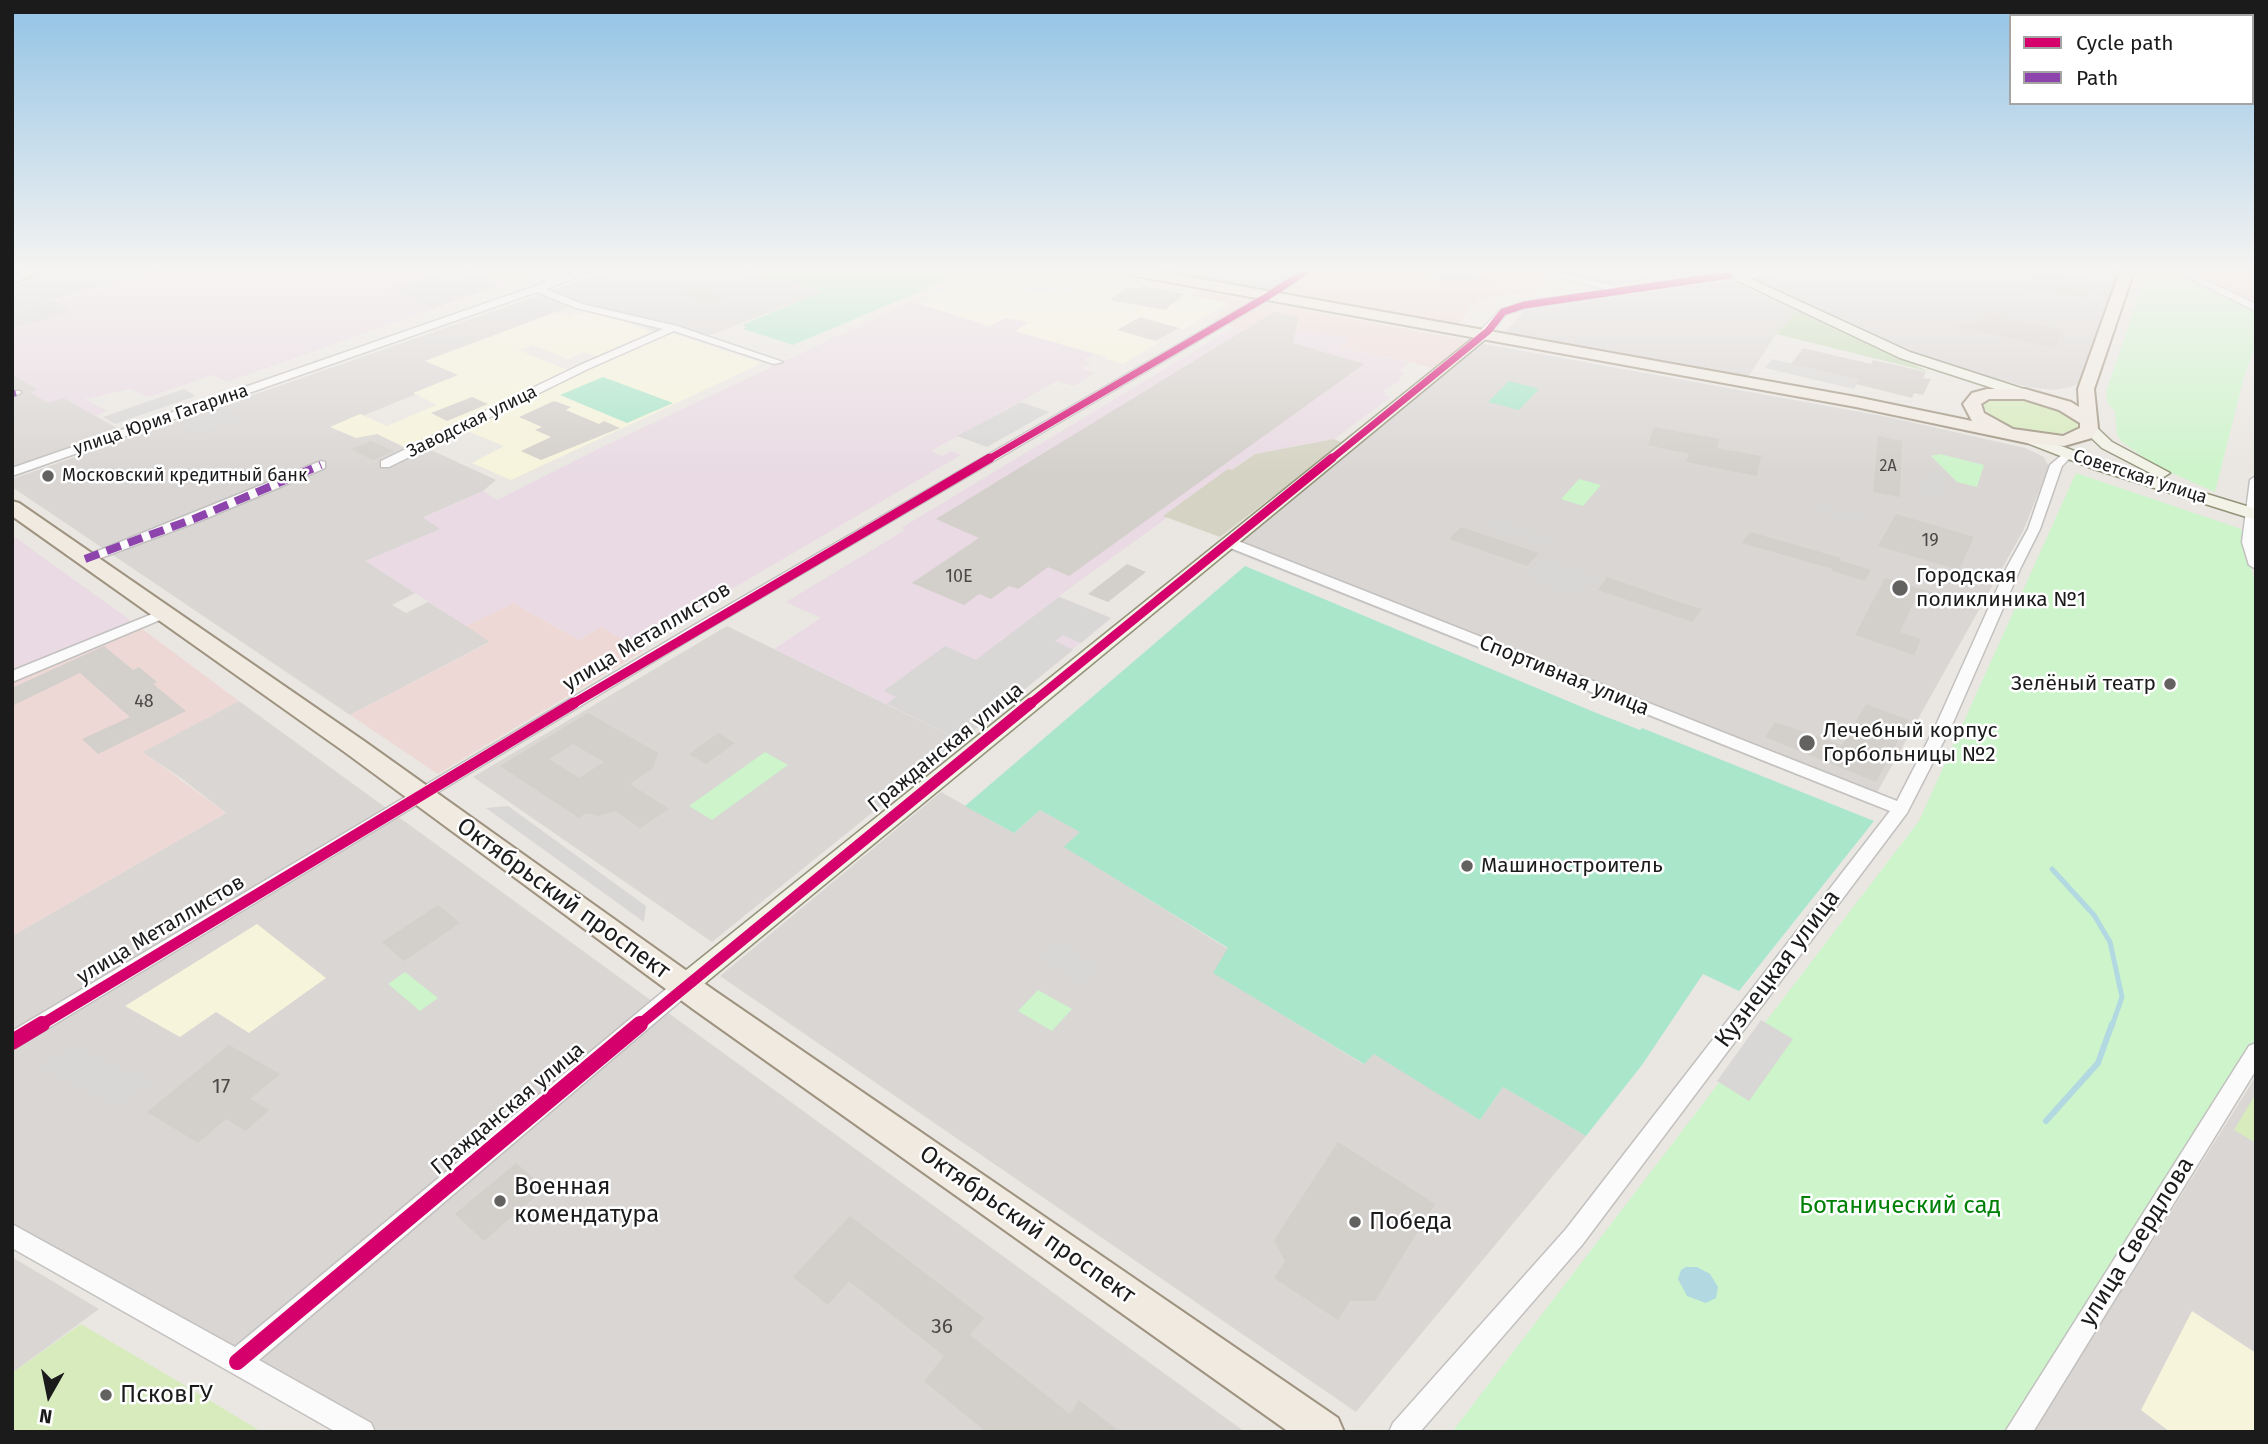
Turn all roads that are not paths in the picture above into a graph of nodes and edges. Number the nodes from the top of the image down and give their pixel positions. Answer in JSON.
{"nodes":[{"id":1,"x":393,"y":338,"type":"edge"},
{"id":2,"x":649,"y":338,"type":"edge"},
{"id":3,"x":705,"y":338,"type":"edge"},
{"id":4,"x":1195,"y":338,"type":"edge"},
{"id":5,"x":1478,"y":338,"type":"edge"},
{"id":6,"x":1501,"y":338,"type":"edge"},
{"id":7,"x":1869,"y":338,"type":"edge"},
{"id":8,"x":2104,"y":338,"type":"edge"},
{"id":9,"x":778,"y":362,"type":"dead end"},
{"id":10,"x":1928,"y":365,"type":"junction"},
{"id":11,"x":2088,"y":385,"type":"junction"},
{"id":12,"x":2028,"y":395,"type":"junction"},
{"id":13,"x":1973,"y":402,"type":"junction"},
{"id":14,"x":1927,"y":416,"type":"junction"},
{"id":15,"x":2089,"y":425,"type":"junction"},
{"id":16,"x":2007,"y":433,"type":"junction"},
{"id":17,"x":2027,"y":438,"type":"junction"},
{"id":18,"x":2069,"y":453,"type":"junction"},
{"id":19,"x":386,"y":464,"type":"dead end"},
{"id":20,"x":321,"y":465,"type":"dead end"},
{"id":21,"x":12,"y":472,"type":"edge"},
{"id":22,"x":2256,"y":480,"type":"edge"},
{"id":23,"x":12,"y":506,"type":"edge"},
{"id":24,"x":2254,"y":515,"type":"edge"},
{"id":25,"x":1228,"y":542,"type":"junction"},
{"id":26,"x":85,"y":559,"type":"junction"},
{"id":27,"x":2256,"y":565,"type":"edge"},
{"id":28,"x":162,"y":614,"type":"junction"},
{"id":29,"x":12,"y":677,"type":"edge"},
{"id":30,"x":421,"y":795,"type":"junction"},
{"id":31,"x":1901,"y":809,"type":"junction"},
{"id":32,"x":684,"y":986,"type":"junction"},
{"id":33,"x":12,"y":1042,"type":"edge"},
{"id":34,"x":2256,"y":1052,"type":"edge"},
{"id":35,"x":12,"y":1235,"type":"edge"},
{"id":36,"x":237,"y":1362,"type":"junction"},
{"id":37,"x":362,"y":1432,"type":"edge"},
{"id":38,"x":1324,"y":1432,"type":"edge"},
{"id":39,"x":1402,"y":1432,"type":"edge"},
{"id":40,"x":2018,"y":1432,"type":"edge"}],
"edges":[{"from":1,"to":21,"type":"street","name":"улица Юрия Гагарина"},
{"from":2,"to":19,"type":"street","name":"Заводская улица"},
{"from":3,"to":9,"type":"street"},
{"from":4,"to":30,"type":"street","name":"улица Металлистов"},
{"from":5,"to":25,"type":"street","name":"Гражданская улица"},
{"from":6,"to":14,"type":"main road"},
{"from":7,"to":10,"type":"street"},
{"from":8,"to":11,"type":"main road"},
{"from":10,"to":12,"type":"street"},
{"from":10,"to":13,"type":"street"},
{"from":11,"to":12,"type":"main road"},
{"from":11,"to":15,"type":"main road"},
{"from":12,"to":13,"type":"main road"},
{"from":12,"to":15,"type":"main road"},
{"from":13,"to":14,"type":"main road"},
{"from":13,"to":16,"type":"main road"},
{"from":14,"to":16,"type":"main road"},
{"from":15,"to":17,"type":"main road"},
{"from":15,"to":24,"type":"street","name":"Советская улица"},
{"from":16,"to":17,"type":"main road"},
{"from":17,"to":18,"type":"street","name":"Советская улица"},
{"from":18,"to":24,"type":"street","name":"Советская улица"},
{"from":18,"to":31,"type":"street","name":"Кузнецкая улица"},
{"from":20,"to":26,"type":"street"},
{"from":22,"to":24,"type":"street"},
{"from":23,"to":26,"type":"main road","name":"Октябрьский проспект"},
{"from":24,"to":27,"type":"street"},
{"from":25,"to":31,"type":"street","name":"Спортивная улица"},
{"from":25,"to":32,"type":"street","name":"Гражданская улица"},
{"from":26,"to":28,"type":"main road","name":"Октябрьский проспект"},
{"from":28,"to":29,"type":"street"},
{"from":28,"to":30,"type":"main road","name":"Октябрьский проспект"},
{"from":30,"to":32,"type":"main road","name":"Октябрьский проспект"},
{"from":30,"to":33,"type":"street","name":"улица Металлистов"},
{"from":31,"to":39,"type":"street","name":"Кузнецкая улица"},
{"from":32,"to":36,"type":"street","name":"Гражданская улица"},
{"from":32,"to":38,"type":"main road","name":"Октябрьский проспект"},
{"from":34,"to":40,"type":"street","name":"улица Свердлова"},
{"from":35,"to":36,"type":"street"},
{"from":36,"to":37,"type":"street"}]}
